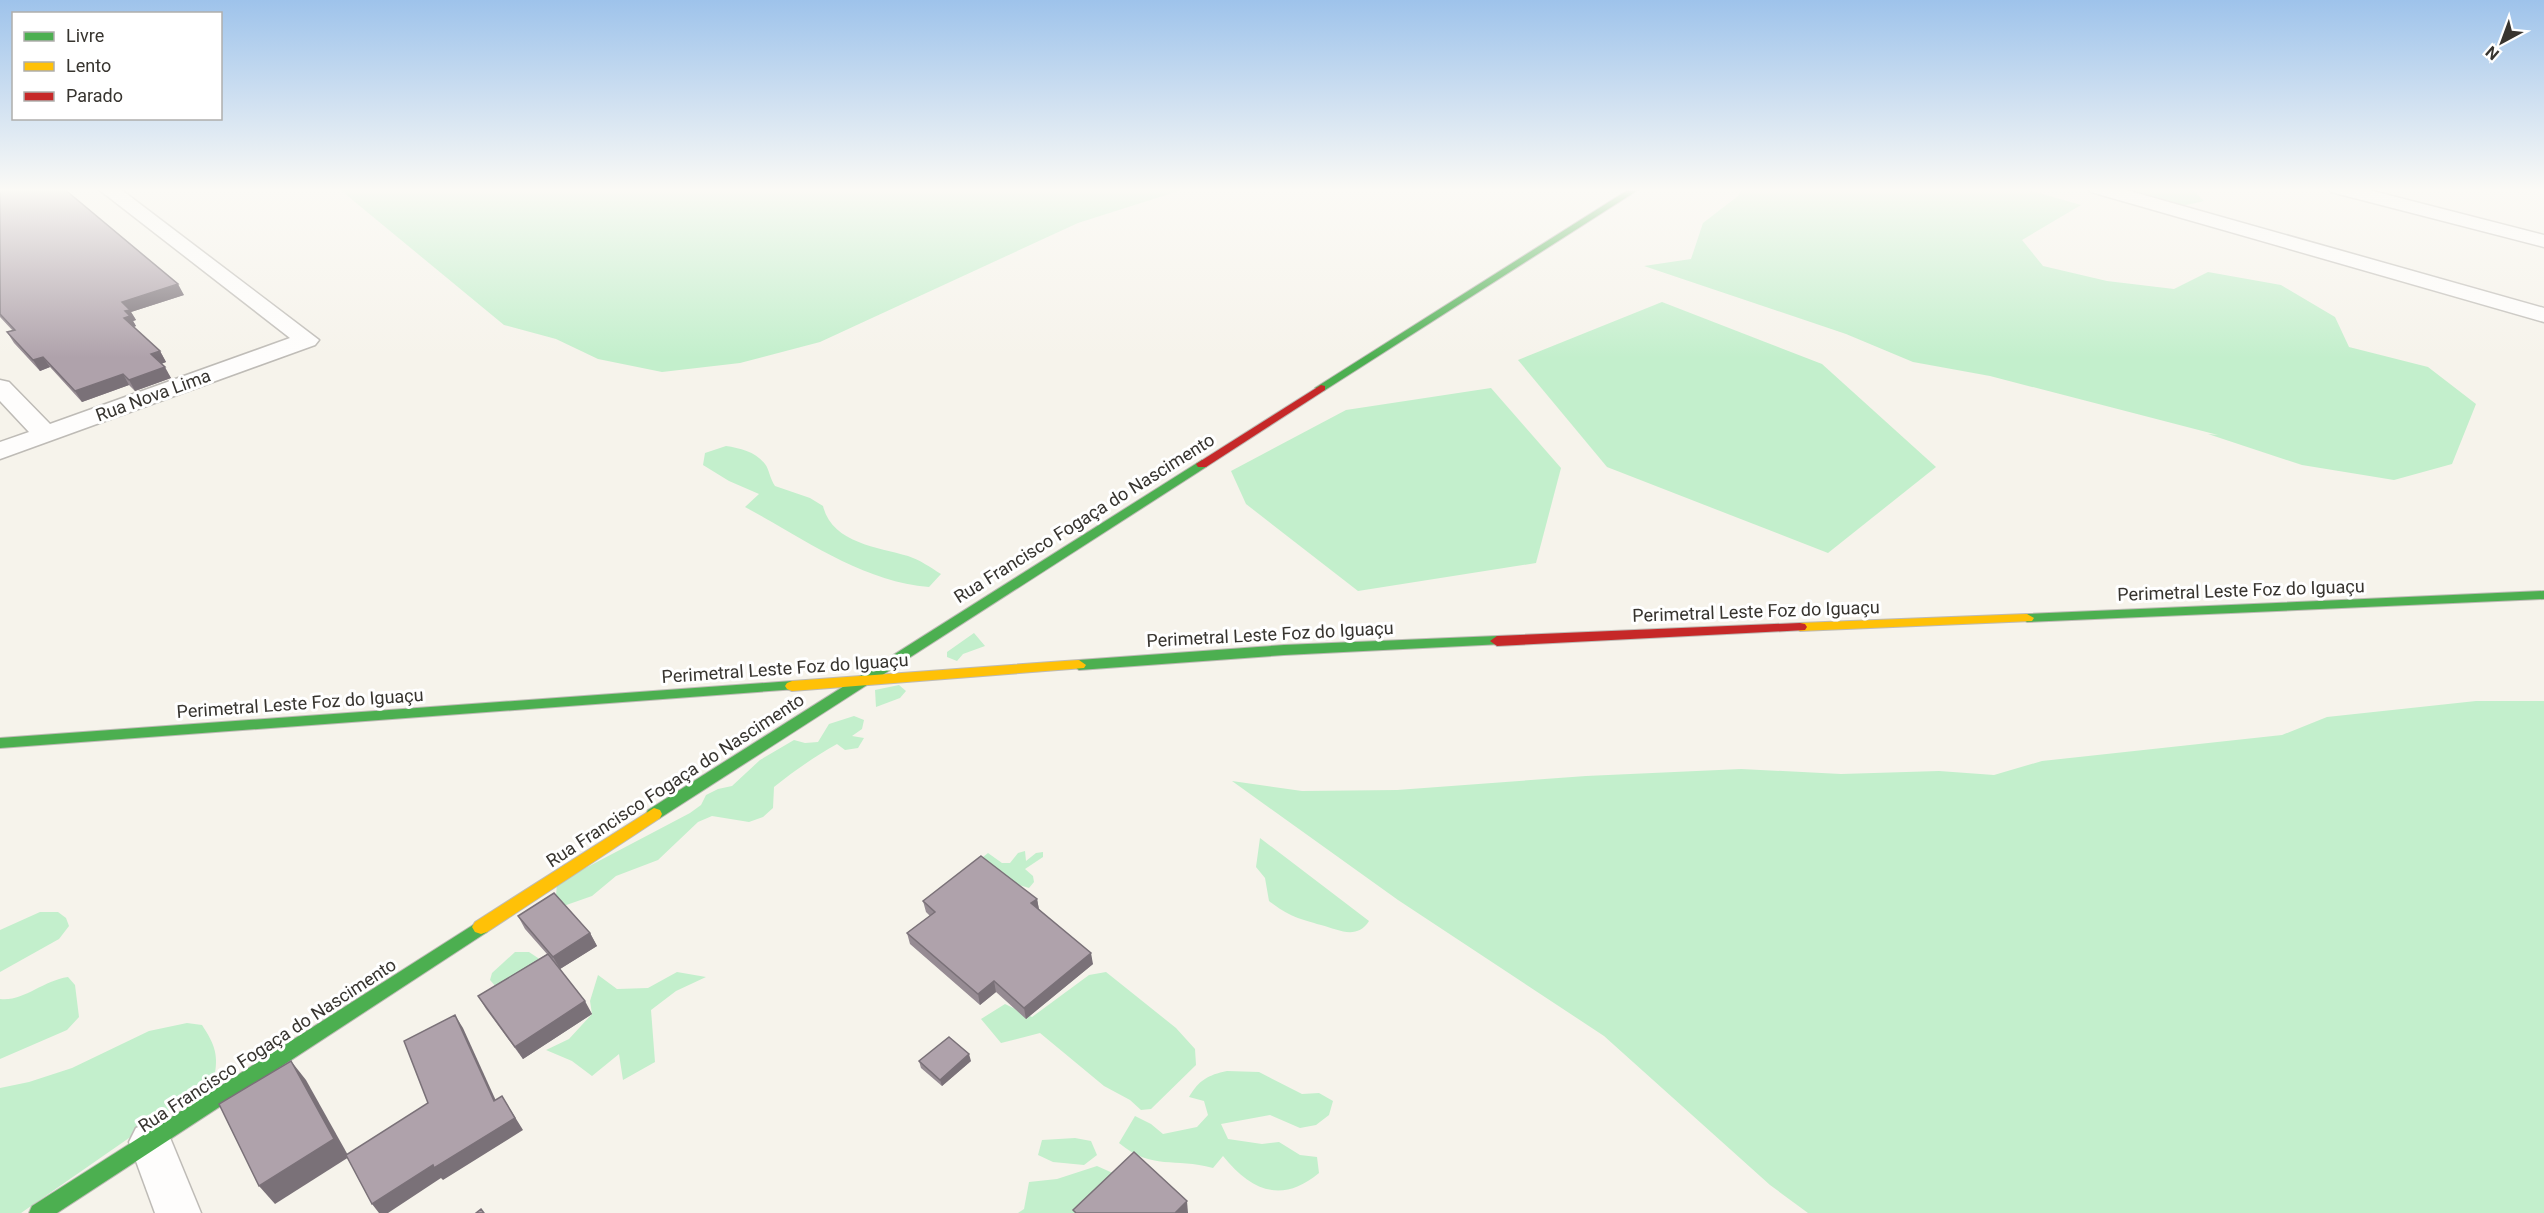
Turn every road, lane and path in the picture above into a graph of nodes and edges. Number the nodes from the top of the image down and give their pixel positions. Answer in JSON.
{"nodes":[{"id":1,"x":181,"y":245,"type":"edge"},
{"id":2,"x":1548,"y":245,"type":"edge"},
{"id":3,"x":2297,"y":245,"type":"edge"},
{"id":4,"x":2544,"y":315,"type":"edge"},
{"id":5,"x":0,"y":387,"type":"edge"},
{"id":6,"x":45,"y":434,"type":"junction"},
{"id":7,"x":0,"y":451,"type":"edge"},
{"id":8,"x":2544,"y":595,"type":"edge"},
{"id":9,"x":861,"y":680,"type":"junction"},
{"id":10,"x":0,"y":743,"type":"edge"},
{"id":11,"x":151,"y":1142,"type":"junction"},
{"id":12,"x":39,"y":1213,"type":"edge"},
{"id":13,"x":178,"y":1213,"type":"edge"}],
"edges":[{"from":1,"to":6,"type":"street","name":"Rua Nova Lima"},
{"from":2,"to":9,"type":"main road","name":"Rua Francisco Fogaça do Nascimento"},
{"from":3,"to":4,"type":"street"},
{"from":5,"to":6,"type":"street"},
{"from":6,"to":7,"type":"street","name":"Rua Nova Lima"},
{"from":8,"to":9,"type":"main road","name":"Perimetral Leste Foz do Iguaçu"},
{"from":9,"to":10,"type":"main road","name":"Perimetral Leste Foz do Iguaçu"},
{"from":9,"to":11,"type":"main road","name":"Rua Francisco Fogaça do Nascimento"},
{"from":11,"to":12,"type":"main road","name":"Rua Francisco Fogaça do Nascimento"},
{"from":11,"to":13,"type":"street"}]}
